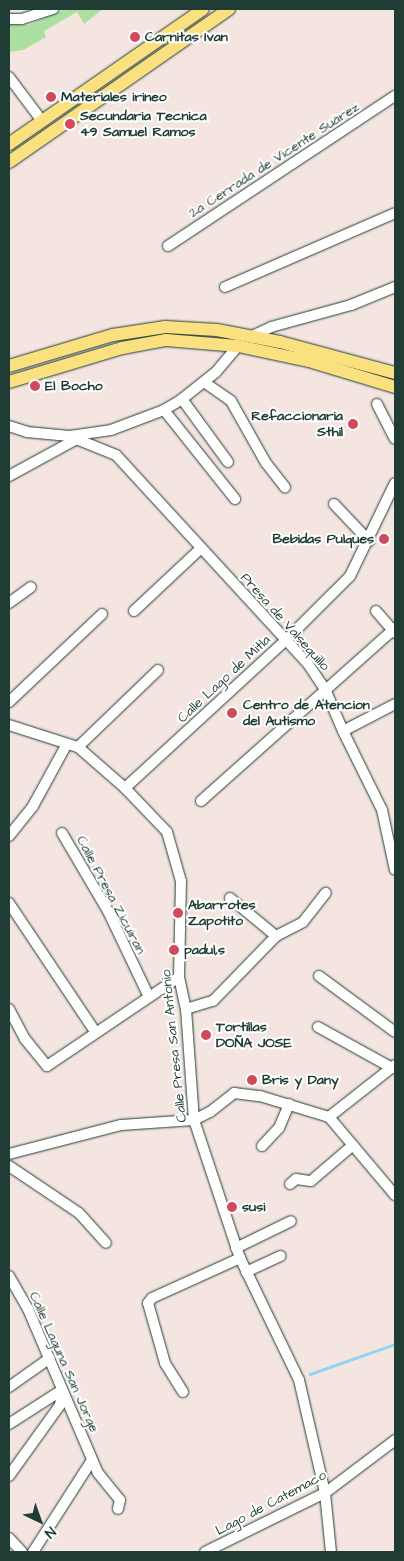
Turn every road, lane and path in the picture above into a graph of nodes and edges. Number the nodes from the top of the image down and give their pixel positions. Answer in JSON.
{"nodes":[{"id":1,"x":53,"y":9,"type":"edge"},
{"id":2,"x":204,"y":9,"type":"edge"},
{"id":3,"x":230,"y":9,"type":"edge"},
{"id":4,"x":9,"y":19,"type":"edge"},
{"id":5,"x":9,"y":77,"type":"edge"},
{"id":6,"x":395,"y":96,"type":"edge"},
{"id":7,"x":42,"y":121,"type":"junction"},
{"id":8,"x":9,"y":144,"type":"edge"},
{"id":9,"x":9,"y":162,"type":"edge"},
{"id":10,"x":395,"y":213,"type":"edge"},
{"id":11,"x":168,"y":246,"type":"dead end"},
{"id":12,"x":225,"y":287,"type":"dead end"},
{"id":13,"x":395,"y":287,"type":"edge"},
{"id":14,"x":250,"y":337,"type":"junction"},
{"id":15,"x":238,"y":346,"type":"junction"},
{"id":16,"x":9,"y":366,"type":"edge"},
{"id":17,"x":395,"y":373,"type":"edge"},
{"id":18,"x":9,"y":382,"type":"edge"},
{"id":19,"x":204,"y":382,"type":"junction"},
{"id":20,"x":395,"y":387,"type":"edge"},
{"id":21,"x":182,"y":399,"type":"junction"},
{"id":22,"x":377,"y":404,"type":"dead end"},
{"id":23,"x":164,"y":410,"type":"junction"},
{"id":24,"x":9,"y":426,"type":"edge"},
{"id":25,"x":73,"y":438,"type":"junction"},
{"id":26,"x":395,"y":439,"type":"edge"},
{"id":27,"x":228,"y":462,"type":"dead end"},
{"id":28,"x":9,"y":476,"type":"edge"},
{"id":29,"x":395,"y":483,"type":"edge"},
{"id":30,"x":285,"y":487,"type":"dead end"},
{"id":31,"x":235,"y":499,"type":"dead end"},
{"id":32,"x":334,"y":504,"type":"dead end"},
{"id":33,"x":369,"y":541,"type":"junction"},
{"id":34,"x":201,"y":548,"type":"junction"},
{"id":35,"x":31,"y":587,"type":"dead end"},
{"id":36,"x":9,"y":603,"type":"edge"},
{"id":37,"x":134,"y":611,"type":"dead end"},
{"id":38,"x":376,"y":611,"type":"dead end"},
{"id":39,"x":102,"y":614,"type":"dead end"},
{"id":40,"x":394,"y":630,"type":"edge"},
{"id":41,"x":285,"y":641,"type":"junction"},
{"id":42,"x":158,"y":670,"type":"dead end"},
{"id":43,"x":325,"y":689,"type":"junction"},
{"id":44,"x":9,"y":702,"type":"edge"},
{"id":45,"x":395,"y":706,"type":"edge"},
{"id":46,"x":9,"y":725,"type":"edge"},
{"id":47,"x":342,"y":731,"type":"junction"},
{"id":48,"x":67,"y":744,"type":"junction"},
{"id":49,"x":78,"y":748,"type":"junction"},
{"id":50,"x":125,"y":788,"type":"junction"},
{"id":51,"x":201,"y":801,"type":"dead end"},
{"id":52,"x":10,"y":833,"type":"edge"},
{"id":53,"x":62,"y":833,"type":"dead end"},
{"id":54,"x":395,"y":870,"type":"edge"},
{"id":55,"x":326,"y":893,"type":"dead end"},
{"id":56,"x":230,"y":898,"type":"dead end"},
{"id":57,"x":9,"y":903,"type":"edge"},
{"id":58,"x":276,"y":936,"type":"junction"},
{"id":59,"x":319,"y":976,"type":"dead end"},
{"id":60,"x":179,"y":977,"type":"junction"},
{"id":61,"x":149,"y":997,"type":"junction"},
{"id":62,"x":186,"y":1008,"type":"junction"},
{"id":63,"x":9,"y":1009,"type":"edge"},
{"id":64,"x":318,"y":1027,"type":"dead end"},
{"id":65,"x":96,"y":1032,"type":"junction"},
{"id":66,"x":395,"y":1032,"type":"edge"},
{"id":67,"x":394,"y":1067,"type":"edge"},
{"id":68,"x":289,"y":1104,"type":"junction"},
{"id":69,"x":329,"y":1117,"type":"junction"},
{"id":70,"x":194,"y":1120,"type":"junction"},
{"id":71,"x":353,"y":1144,"type":"junction"},
{"id":72,"x":262,"y":1146,"type":"dead end"},
{"id":73,"x":9,"y":1154,"type":"edge"},
{"id":74,"x":9,"y":1166,"type":"edge"},
{"id":75,"x":290,"y":1184,"type":"dead end"},
{"id":76,"x":395,"y":1195,"type":"edge"},
{"id":77,"x":291,"y":1221,"type":"dead end"},
{"id":78,"x":106,"y":1244,"type":"dead end"},
{"id":79,"x":236,"y":1248,"type":"junction"},
{"id":80,"x":281,"y":1256,"type":"dead end"},
{"id":81,"x":240,"y":1258,"type":"junction"},
{"id":82,"x":246,"y":1272,"type":"junction"},
{"id":83,"x":9,"y":1276,"type":"edge"},
{"id":84,"x":50,"y":1358,"type":"junction"},
{"id":85,"x":9,"y":1387,"type":"edge"},
{"id":86,"x":62,"y":1390,"type":"junction"},
{"id":87,"x":183,"y":1392,"type":"dead end"},
{"id":88,"x":9,"y":1424,"type":"edge"},
{"id":89,"x":395,"y":1440,"type":"edge"},
{"id":90,"x":92,"y":1460,"type":"junction"},
{"id":91,"x":9,"y":1476,"type":"edge"},
{"id":92,"x":325,"y":1493,"type":"junction"},
{"id":93,"x":118,"y":1509,"type":"dead end"},
{"id":94,"x":9,"y":1538,"type":"edge"},
{"id":95,"x":22,"y":1552,"type":"edge"},
{"id":96,"x":33,"y":1552,"type":"edge"},
{"id":97,"x":205,"y":1552,"type":"edge"},
{"id":98,"x":331,"y":1552,"type":"edge"}],
"edges":[{"from":1,"to":4,"type":"street"},
{"from":2,"to":7,"type":"main road"},
{"from":3,"to":9,"type":"main road"},
{"from":5,"to":7,"type":"street"},
{"from":6,"to":11,"type":"street","name":"2a Cerrada de Vicente Suárez"},
{"from":7,"to":8,"type":"main road"},
{"from":10,"to":12,"type":"street"},
{"from":13,"to":14,"type":"street"},
{"from":14,"to":16,"type":"main road"},
{"from":14,"to":17,"type":"main road"},
{"from":15,"to":18,"type":"main road"},
{"from":15,"to":19,"type":"street"},
{"from":15,"to":20,"type":"main road"},
{"from":19,"to":21,"type":"street"},
{"from":19,"to":30,"type":"street"},
{"from":21,"to":23,"type":"street"},
{"from":21,"to":27,"type":"street"},
{"from":22,"to":26,"type":"street"},
{"from":23,"to":25,"type":"street"},
{"from":23,"to":31,"type":"street"},
{"from":24,"to":25,"type":"street"},
{"from":25,"to":28,"type":"street"},
{"from":25,"to":34,"type":"street","name":"Presa de Valsequillo"},
{"from":29,"to":33,"type":"street","name":"Calle Lago de Mitla"},
{"from":32,"to":33,"type":"street"},
{"from":33,"to":41,"type":"street","name":"Calle Lago de Mitla"},
{"from":34,"to":37,"type":"street"},
{"from":34,"to":41,"type":"street","name":"Presa de Valsequillo"},
{"from":35,"to":36,"type":"street"},
{"from":38,"to":40,"type":"street"},
{"from":39,"to":44,"type":"street"},
{"from":40,"to":43,"type":"street"},
{"from":41,"to":43,"type":"street","name":"Presa de Valsequillo"},
{"from":41,"to":50,"type":"street","name":"Calle Lago de Mitla"},
{"from":42,"to":49,"type":"street"},
{"from":43,"to":47,"type":"street","name":"Presa de Valsequillo"},
{"from":43,"to":51,"type":"street"},
{"from":45,"to":47,"type":"street"},
{"from":46,"to":48,"type":"street","name":"Calle Presa San Antonio"},
{"from":47,"to":54,"type":"street","name":"Presa de Valsequillo"},
{"from":48,"to":49,"type":"street","name":"Calle Presa San Antonio"},
{"from":48,"to":52,"type":"street"},
{"from":49,"to":50,"type":"street","name":"Calle Presa San Antonio"},
{"from":50,"to":60,"type":"street","name":"Calle Presa San Antonio"},
{"from":53,"to":61,"type":"street","name":"Calle Presa Zicuiran"},
{"from":55,"to":58,"type":"street"},
{"from":56,"to":58,"type":"street"},
{"from":57,"to":65,"type":"street"},
{"from":58,"to":62,"type":"street"},
{"from":59,"to":66,"type":"street"},
{"from":60,"to":61,"type":"street"},
{"from":60,"to":62,"type":"street","name":"Calle Presa San Antonio"},
{"from":61,"to":65,"type":"street"},
{"from":62,"to":70,"type":"street","name":"Calle Presa San Antonio"},
{"from":63,"to":65,"type":"street"},
{"from":64,"to":67,"type":"street"},
{"from":67,"to":69,"type":"street"},
{"from":68,"to":69,"type":"street"},
{"from":68,"to":70,"type":"street"},
{"from":68,"to":72,"type":"street"},
{"from":69,"to":71,"type":"street"},
{"from":70,"to":73,"type":"street"},
{"from":70,"to":79,"type":"street","name":"Calle Presa San Antonio"},
{"from":71,"to":75,"type":"street"},
{"from":71,"to":76,"type":"street"},
{"from":74,"to":78,"type":"street"},
{"from":77,"to":79,"type":"street"},
{"from":79,"to":81,"type":"street","name":"Calle Presa San Antonio"},
{"from":80,"to":82,"type":"street"},
{"from":81,"to":82,"type":"street","name":"Calle Presa San Antonio"},
{"from":81,"to":87,"type":"street"},
{"from":82,"to":92,"type":"street","name":"Calle Presa San Antonio"},
{"from":83,"to":84,"type":"street","name":"Calle Laguna San Jorge"},
{"from":84,"to":85,"type":"street"},
{"from":84,"to":86,"type":"street","name":"Calle Laguna San Jorge"},
{"from":86,"to":88,"type":"street"},
{"from":86,"to":90,"type":"street","name":"Calle Laguna San Jorge"},
{"from":86,"to":91,"type":"street"},
{"from":89,"to":92,"type":"street","name":"Lago de Catemaco"},
{"from":90,"to":93,"type":"street","name":"Calle Laguna San Jorge"},
{"from":90,"to":96,"type":"street"},
{"from":92,"to":97,"type":"street","name":"Lago de Catemaco"},
{"from":92,"to":98,"type":"street","name":"Calle Presa San Antonio"},
{"from":94,"to":95,"type":"street"}]}
